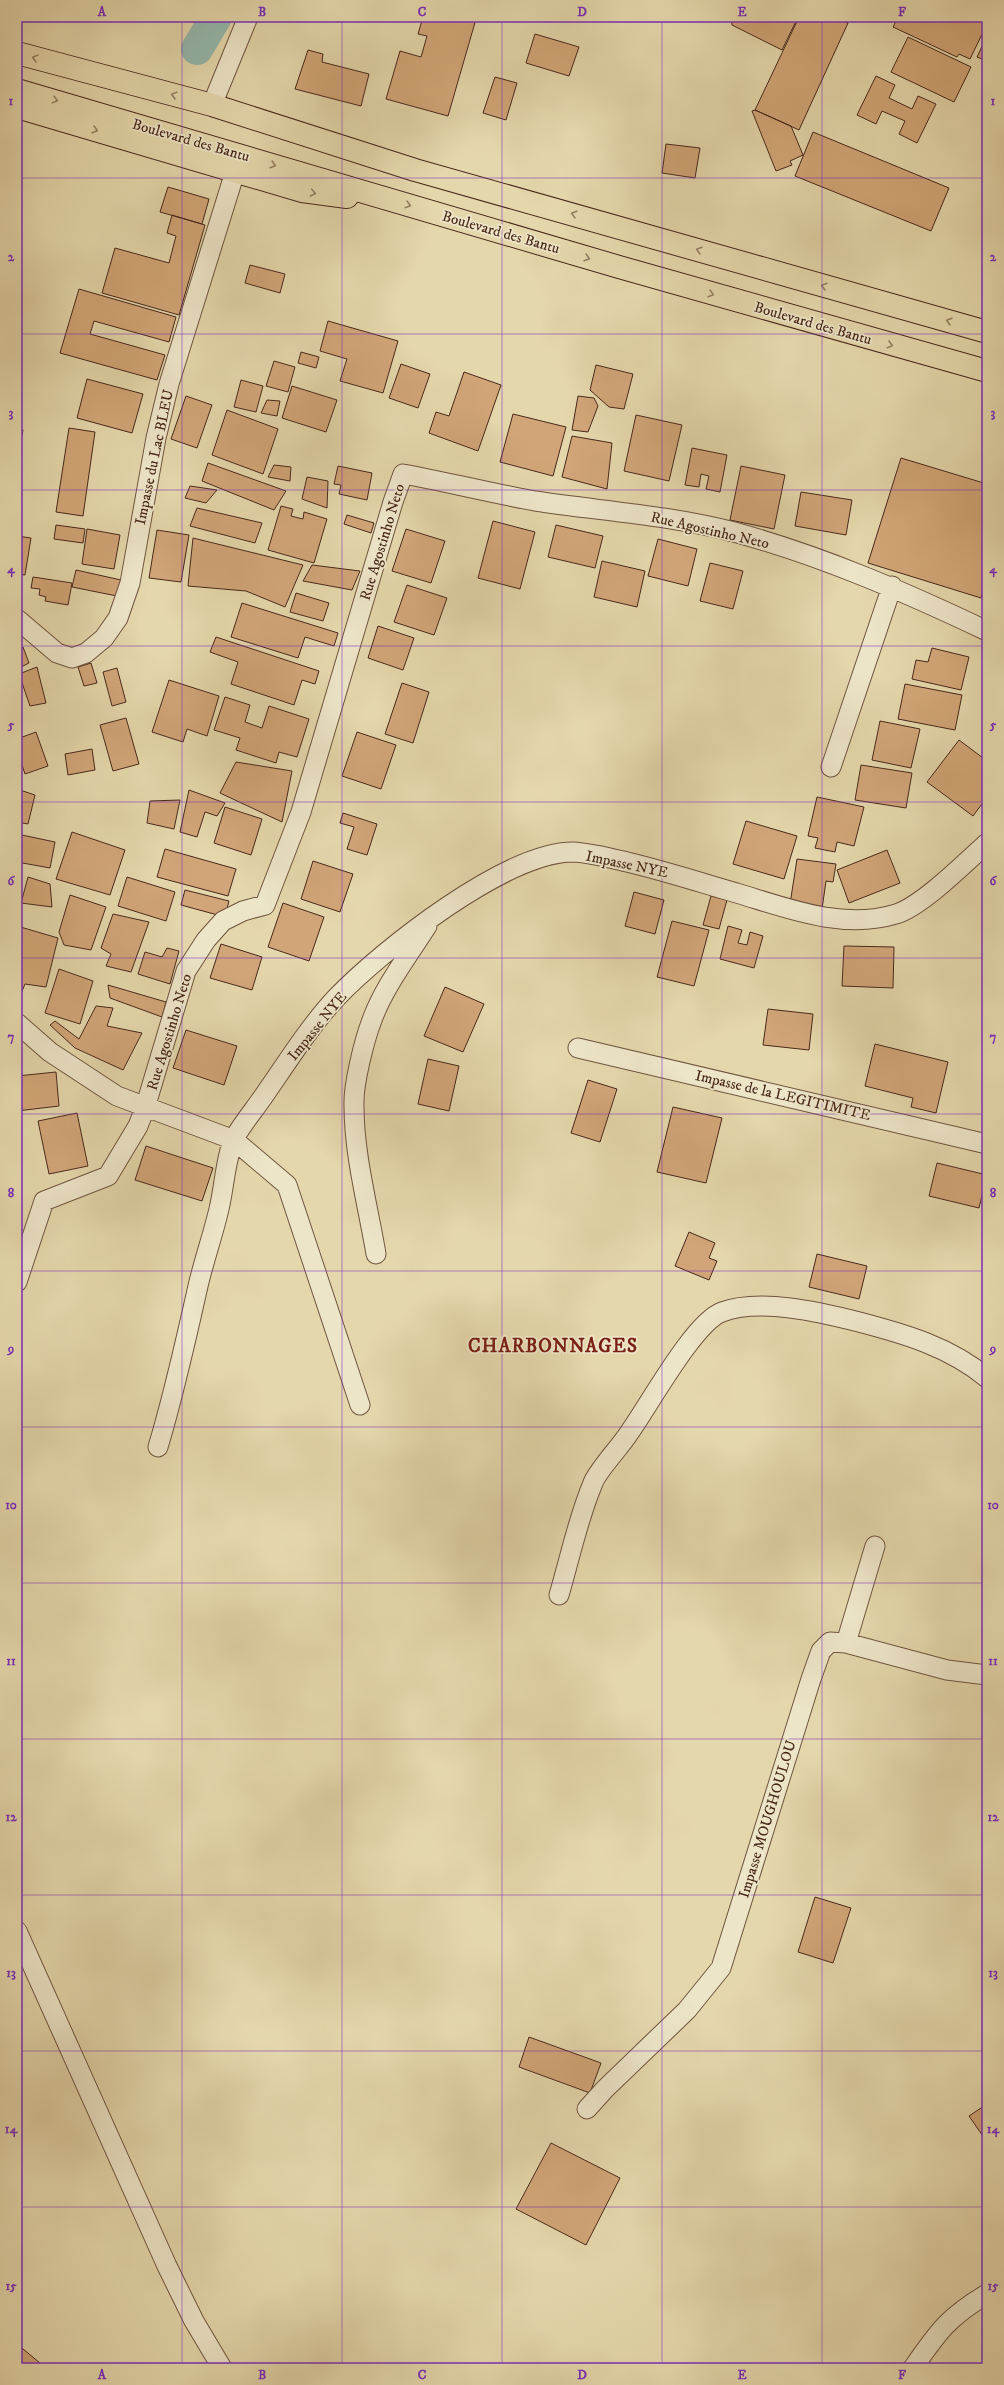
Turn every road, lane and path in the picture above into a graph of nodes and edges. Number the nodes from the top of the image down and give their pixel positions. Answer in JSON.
{"nodes":[{"id":1,"x":248,"y":17,"type":"edge"},
{"id":2,"x":17,"y":53,"type":"edge"},
{"id":3,"x":17,"y":90,"type":"edge"},
{"id":4,"x":212,"y":105,"type":"junction"},
{"id":5,"x":17,"y":107,"type":"edge"},
{"id":6,"x":235,"y":172,"type":"junction"},
{"id":7,"x":371,"y":194,"type":"junction"},
{"id":8,"x":987,"y":332,"type":"edge"},
{"id":9,"x":987,"y":371,"type":"edge"},
{"id":10,"x":892,"y":586,"type":"junction"},
{"id":11,"x":17,"y":618,"type":"edge"},
{"id":12,"x":987,"y":631,"type":"edge"},
{"id":13,"x":831,"y":767,"type":"dead end"},
{"id":14,"x":987,"y":843,"type":"edge"},
{"id":15,"x":434,"y":916,"type":"junction"},
{"id":16,"x":21,"y":1033,"type":"edge"},
{"id":17,"x":578,"y":1048,"type":"dead end"},
{"id":18,"x":145,"y":1108,"type":"junction"},
{"id":19,"x":234,"y":1140,"type":"junction"},
{"id":20,"x":987,"y":1144,"type":"edge"},
{"id":21,"x":376,"y":1254,"type":"dead end"},
{"id":22,"x":17,"y":1282,"type":"edge"},
{"id":23,"x":987,"y":1378,"type":"edge"},
{"id":24,"x":360,"y":1405,"type":"dead end"},
{"id":25,"x":158,"y":1447,"type":"dead end"},
{"id":26,"x":875,"y":1546,"type":"dead end"},
{"id":27,"x":559,"y":1595,"type":"dead end"},
{"id":28,"x":846,"y":1643,"type":"junction"},
{"id":29,"x":987,"y":1675,"type":"edge"},
{"id":30,"x":17,"y":1931,"type":"edge"},
{"id":31,"x":587,"y":2109,"type":"dead end"},
{"id":32,"x":987,"y":2294,"type":"edge"},
{"id":33,"x":222,"y":2368,"type":"edge"},
{"id":34,"x":912,"y":2368,"type":"edge"}],
"edges":[{"from":1,"to":4,"type":"street"},
{"from":4,"to":2,"type":"highway","one_way":true},
{"from":3,"to":7,"type":"highway","name":"Boulevard des Bantu","one_way":true},
{"from":8,"to":4,"type":"highway","one_way":true},
{"from":5,"to":6,"type":"highway","one_way":true},
{"from":6,"to":7,"type":"highway","one_way":true},
{"from":6,"to":11,"type":"street","name":"Impasse du Lac BLEU"},
{"from":7,"to":9,"type":"highway","name":"Boulevard des Bantu","one_way":true},
{"from":10,"to":12,"type":"street","name":"Rue Agostinho Neto"},
{"from":10,"to":13,"type":"street"},
{"from":10,"to":18,"type":"street","name":"Rue Agostinho Neto"},
{"from":14,"to":15,"type":"street","name":"Impasse NYE"},
{"from":15,"to":19,"type":"street","name":"Impasse NYE"},
{"from":15,"to":21,"type":"street"},
{"from":16,"to":18,"type":"street"},
{"from":17,"to":20,"type":"street","name":"Impasse de la LEGITIMITE"},
{"from":18,"to":19,"type":"street"},
{"from":18,"to":22,"type":"street"},
{"from":19,"to":24,"type":"street"},
{"from":19,"to":25,"type":"street"},
{"from":23,"to":27,"type":"street"},
{"from":26,"to":28,"type":"street"},
{"from":28,"to":29,"type":"street","name":"Impasse MOUGHOULOU"},
{"from":28,"to":31,"type":"street","name":"Impasse MOUGHOULOU"},
{"from":30,"to":33,"type":"street"},
{"from":32,"to":34,"type":"street"}]}
